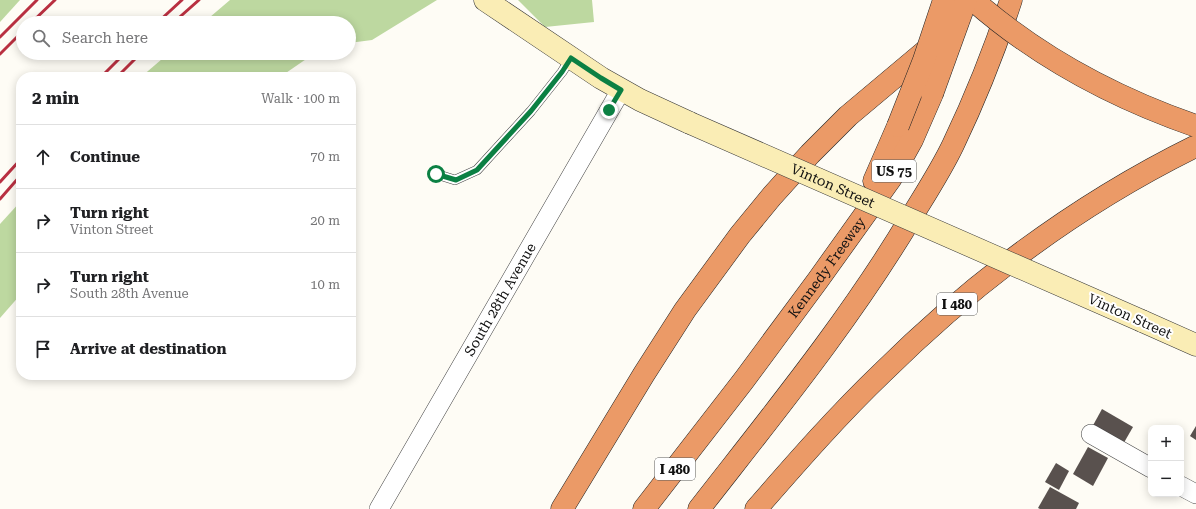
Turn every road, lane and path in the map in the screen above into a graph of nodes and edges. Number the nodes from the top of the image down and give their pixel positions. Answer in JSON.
{"nodes":[{"id":1,"x":485,"y":0,"type":"edge"},
{"id":2,"x":944,"y":0,"type":"edge"},
{"id":3,"x":966,"y":0,"type":"edge"},
{"id":4,"x":973,"y":0,"type":"edge"},
{"id":5,"x":991,"y":0,"type":"edge"},
{"id":6,"x":1011,"y":0,"type":"edge"},
{"id":7,"x":571,"y":58,"type":"junction"},
{"id":8,"x":621,"y":90,"type":"junction"},
{"id":9,"x":1196,"y":126,"type":"edge"},
{"id":10,"x":1196,"y":146,"type":"edge"},
{"id":11,"x":436,"y":174,"type":"dead end"},
{"id":12,"x":845,"y":242,"type":"junction"},
{"id":13,"x":1196,"y":345,"type":"edge"},
{"id":14,"x":1091,"y":434,"type":"dead end"},
{"id":15,"x":1148,"y":466,"type":"edge"},
{"id":16,"x":1184,"y":488,"type":"edge"},
{"id":17,"x":1196,"y":494,"type":"edge"},
{"id":18,"x":379,"y":509,"type":"edge"},
{"id":19,"x":562,"y":509,"type":"edge"},
{"id":20,"x":644,"y":509,"type":"edge"},
{"id":21,"x":699,"y":509,"type":"edge"},
{"id":22,"x":756,"y":509,"type":"edge"}],
"edges":[{"from":1,"to":7,"type":"street","name":"Vinton Street"},
{"from":2,"to":12,"type":"highway","bridge":true},
{"from":3,"to":12,"type":"highway","name":"Kennedy Freeway","number":"US 75","bridge":true},
{"from":4,"to":9,"type":"highway","bridge":true},
{"from":5,"to":19,"type":"highway"},
{"from":6,"to":21,"type":"highway"},
{"from":7,"to":8,"type":"street","name":"Vinton Street"},
{"from":7,"to":11,"type":"lane"},
{"from":8,"to":13,"type":"street","name":"Vinton Street","bridge":true},
{"from":8,"to":18,"type":"street","name":"South 28th Avenue"},
{"from":10,"to":22,"type":"highway","number":"I 480"},
{"from":12,"to":20,"type":"highway","name":"Kennedy Freeway","number":"I 480"},
{"from":14,"to":15,"type":"street"},
{"from":16,"to":17,"type":"street"}]}
